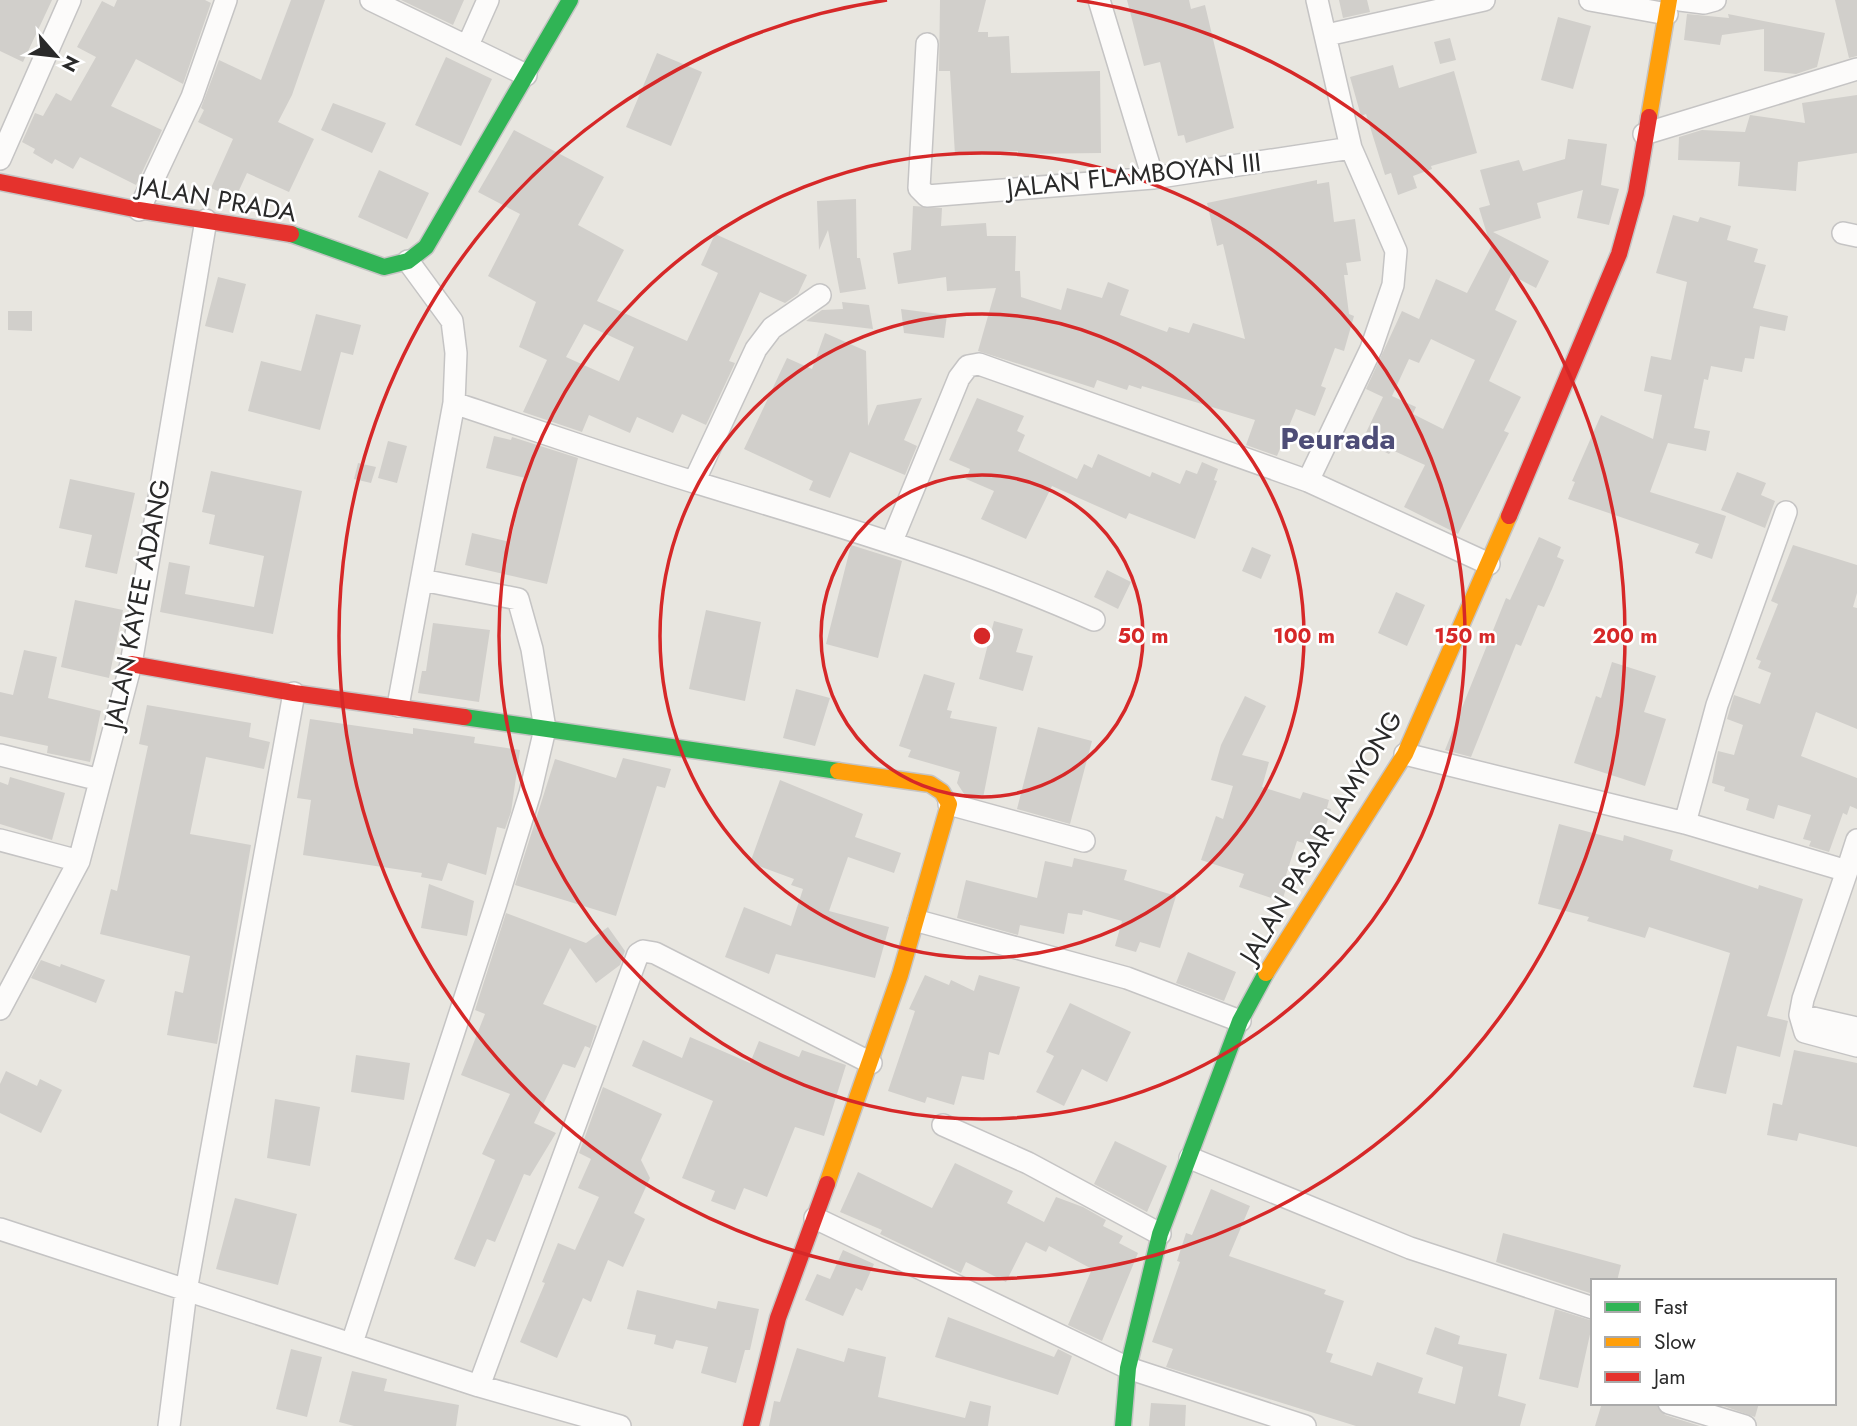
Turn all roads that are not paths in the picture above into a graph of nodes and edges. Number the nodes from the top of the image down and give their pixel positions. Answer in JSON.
{"nodes":[{"id":1,"x":70,"y":0,"type":"edge"},
{"id":2,"x":226,"y":0,"type":"edge"},
{"id":3,"x":371,"y":0,"type":"edge"},
{"id":4,"x":488,"y":0,"type":"edge"},
{"id":5,"x":570,"y":0,"type":"edge"},
{"id":6,"x":1099,"y":0,"type":"edge"},
{"id":7,"x":1317,"y":0,"type":"edge"},
{"id":8,"x":1484,"y":0,"type":"edge"},
{"id":9,"x":1591,"y":0,"type":"edge"},
{"id":10,"x":1715,"y":0,"type":"edge"},
{"id":11,"x":1672,"y":4,"type":"edge"},
{"id":12,"x":1327,"y":35,"type":"junction"},
{"id":13,"x":927,"y":44,"type":"dead end"},
{"id":14,"x":468,"y":45,"type":"junction"},
{"id":15,"x":1857,"y":69,"type":"edge"},
{"id":16,"x":526,"y":75,"type":"junction"},
{"id":17,"x":1644,"y":134,"type":"junction"},
{"id":18,"x":1351,"y":148,"type":"junction"},
{"id":19,"x":0,"y":159,"type":"edge"},
{"id":20,"x":1153,"y":178,"type":"junction"},
{"id":21,"x":0,"y":182,"type":"edge"},
{"id":22,"x":139,"y":210,"type":"junction"},
{"id":23,"x":206,"y":220,"type":"junction"},
{"id":24,"x":408,"y":261,"type":"junction"},
{"id":25,"x":820,"y":295,"type":"dead end"},
{"id":26,"x":454,"y":403,"type":"junction"},
{"id":27,"x":1308,"y":481,"type":"junction"},
{"id":28,"x":694,"y":482,"type":"junction"},
{"id":29,"x":1786,"y":512,"type":"dead end"},
{"id":30,"x":892,"y":541,"type":"junction"},
{"id":31,"x":1489,"y":564,"type":"junction"},
{"id":32,"x":422,"y":580,"type":"junction"},
{"id":33,"x":1094,"y":620,"type":"dead end"},
{"id":34,"x":131,"y":664,"type":"junction"},
{"id":35,"x":294,"y":693,"type":"junction"},
{"id":36,"x":398,"y":706,"type":"junction"},
{"id":37,"x":545,"y":729,"type":"junction"},
{"id":38,"x":1405,"y":754,"type":"junction"},
{"id":39,"x":0,"y":755,"type":"edge"},
{"id":40,"x":100,"y":780,"type":"junction"},
{"id":41,"x":949,"y":804,"type":"junction"},
{"id":42,"x":1685,"y":823,"type":"junction"},
{"id":43,"x":0,"y":840,"type":"edge"},
{"id":44,"x":1084,"y":841,"type":"dead end"},
{"id":45,"x":1857,"y":841,"type":"edge"},
{"id":46,"x":79,"y":861,"type":"junction"},
{"id":47,"x":1847,"y":872,"type":"junction"},
{"id":48,"x":918,"y":922,"type":"junction"},
{"id":49,"x":0,"y":1009,"type":"edge"},
{"id":50,"x":1800,"y":1015,"type":"junction"},
{"id":51,"x":1240,"y":1021,"type":"junction"},
{"id":52,"x":1857,"y":1028,"type":"edge"},
{"id":53,"x":1857,"y":1046,"type":"edge"},
{"id":54,"x":871,"y":1063,"type":"junction"},
{"id":55,"x":943,"y":1125,"type":"dead end"},
{"id":56,"x":1190,"y":1158,"type":"junction"},
{"id":57,"x":815,"y":1218,"type":"junction"},
{"id":58,"x":0,"y":1229,"type":"edge"},
{"id":59,"x":1160,"y":1234,"type":"junction"},
{"id":60,"x":186,"y":1291,"type":"junction"},
{"id":61,"x":1591,"y":1307,"type":"edge"},
{"id":62,"x":352,"y":1343,"type":"junction"},
{"id":63,"x":1128,"y":1368,"type":"junction"},
{"id":64,"x":479,"y":1386,"type":"junction"},
{"id":65,"x":1682,"y":1405,"type":"edge"},
{"id":66,"x":1707,"y":1409,"type":"edge"},
{"id":67,"x":169,"y":1426,"type":"edge"},
{"id":68,"x":620,"y":1426,"type":"edge"},
{"id":69,"x":751,"y":1426,"type":"edge"},
{"id":70,"x":1123,"y":1426,"type":"edge"},
{"id":71,"x":1305,"y":1426,"type":"edge"},
{"id":72,"x":1745,"y":1426,"type":"edge"}],
"edges":[{"from":1,"to":19,"type":"street"},
{"from":2,"to":22,"type":"street"},
{"from":3,"to":14,"type":"street"},
{"from":4,"to":14,"type":"street"},
{"from":5,"to":16,"type":"street"},
{"from":6,"to":20,"type":"street"},
{"from":7,"to":12,"type":"street"},
{"from":8,"to":12,"type":"street"},
{"from":9,"to":11,"type":"street"},
{"from":10,"to":11,"type":"street"},
{"from":11,"to":17,"type":"street","name":"JALAN PASAR LAMYONG"},
{"from":12,"to":18,"type":"street"},
{"from":13,"to":20,"type":"street","name":"JALAN FLAMBOYAN III"},
{"from":14,"to":16,"type":"street"},
{"from":15,"to":17,"type":"street"},
{"from":16,"to":24,"type":"street"},
{"from":17,"to":31,"type":"street","name":"JALAN PASAR LAMYONG"},
{"from":18,"to":20,"type":"street","name":"JALAN FLAMBOYAN III"},
{"from":18,"to":27,"type":"street"},
{"from":21,"to":22,"type":"street","name":"JALAN PRADA"},
{"from":22,"to":23,"type":"street","name":"JALAN PRADA"},
{"from":23,"to":24,"type":"street","name":"JALAN PRADA"},
{"from":23,"to":34,"type":"street","name":"JALAN KAYEE ADANG"},
{"from":24,"to":26,"type":"street"},
{"from":25,"to":28,"type":"street"},
{"from":26,"to":28,"type":"street"},
{"from":26,"to":32,"type":"street"},
{"from":27,"to":30,"type":"street"},
{"from":27,"to":31,"type":"street"},
{"from":28,"to":30,"type":"street"},
{"from":29,"to":42,"type":"street"},
{"from":30,"to":33,"type":"street"},
{"from":31,"to":38,"type":"street","name":"JALAN PASAR LAMYONG"},
{"from":32,"to":36,"type":"street"},
{"from":32,"to":37,"type":"street"},
{"from":34,"to":35,"type":"street"},
{"from":34,"to":40,"type":"street","name":"JALAN KAYEE ADANG"},
{"from":35,"to":36,"type":"street"},
{"from":35,"to":60,"type":"street"},
{"from":36,"to":37,"type":"street"},
{"from":37,"to":41,"type":"street"},
{"from":37,"to":62,"type":"street"},
{"from":38,"to":42,"type":"street"},
{"from":38,"to":51,"type":"street","name":"JALAN PASAR LAMYONG"},
{"from":39,"to":40,"type":"street"},
{"from":40,"to":46,"type":"street","name":"JALAN KAYEE ADANG"},
{"from":41,"to":44,"type":"street"},
{"from":41,"to":48,"type":"street"},
{"from":42,"to":47,"type":"street"},
{"from":43,"to":46,"type":"street"},
{"from":45,"to":47,"type":"street"},
{"from":46,"to":49,"type":"street","name":"JALAN KAYEE ADANG"},
{"from":47,"to":50,"type":"street"},
{"from":48,"to":51,"type":"street"},
{"from":48,"to":54,"type":"street"},
{"from":50,"to":52,"type":"street"},
{"from":50,"to":53,"type":"street"},
{"from":51,"to":56,"type":"street","name":"JALAN PASAR LAMYONG"},
{"from":54,"to":57,"type":"street"},
{"from":54,"to":64,"type":"street"},
{"from":55,"to":59,"type":"street"},
{"from":56,"to":59,"type":"street","name":"JALAN PASAR LAMYONG"},
{"from":56,"to":61,"type":"street"},
{"from":57,"to":63,"type":"street"},
{"from":57,"to":69,"type":"street"},
{"from":58,"to":60,"type":"street"},
{"from":59,"to":63,"type":"street","name":"JALAN PASAR LAMYONG"},
{"from":60,"to":62,"type":"street"},
{"from":60,"to":67,"type":"street"},
{"from":62,"to":64,"type":"street"},
{"from":63,"to":70,"type":"street","name":"JALAN PASAR LAMYONG"},
{"from":63,"to":71,"type":"street"},
{"from":64,"to":68,"type":"street"},
{"from":65,"to":66,"type":"street"},
{"from":66,"to":72,"type":"street"}]}
